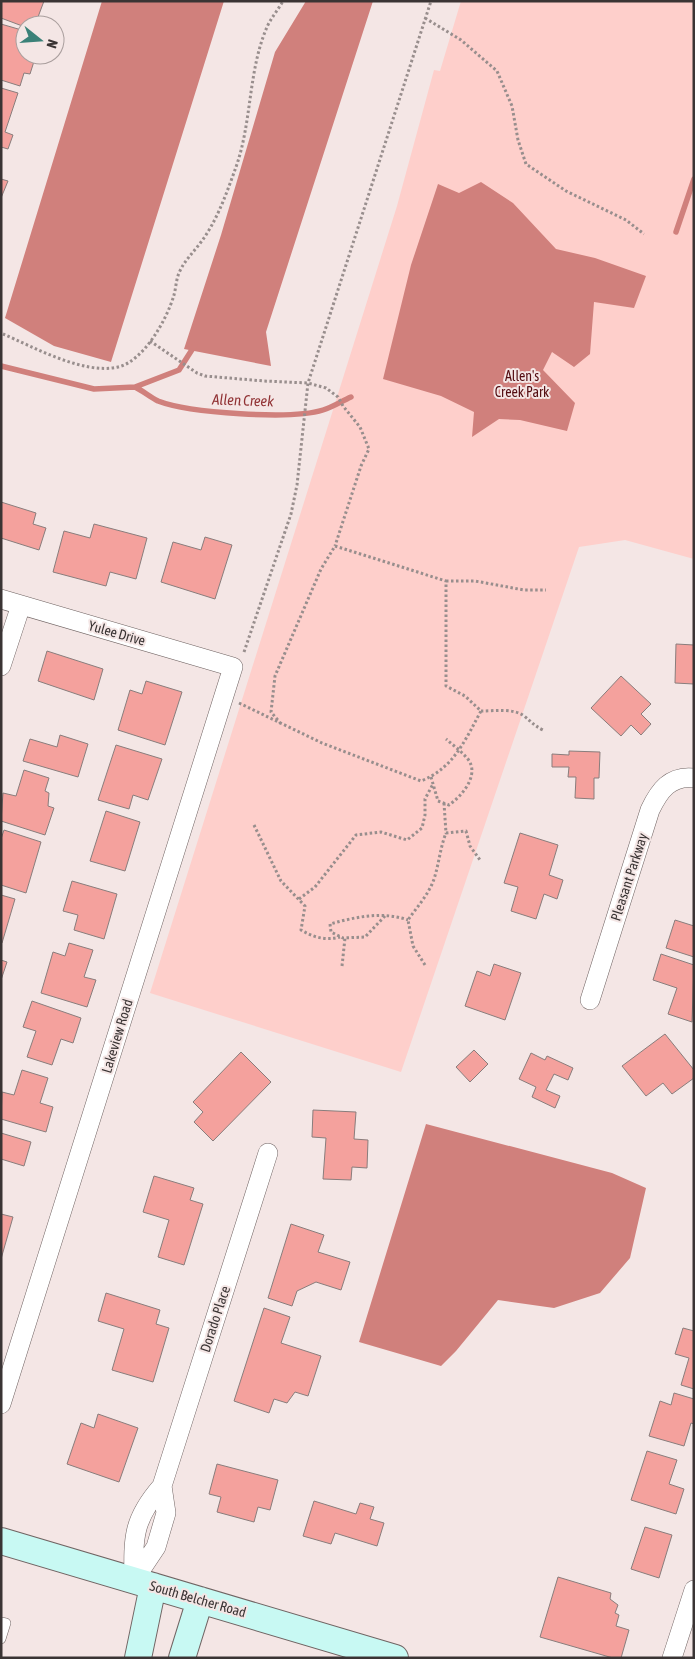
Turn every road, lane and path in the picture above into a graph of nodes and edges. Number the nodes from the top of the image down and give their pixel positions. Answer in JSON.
{"nodes":[{"id":1,"x":283,"y":1,"type":"edge"},
{"id":2,"x":431,"y":1,"type":"edge"},
{"id":3,"x":426,"y":18,"type":"junction"},
{"id":4,"x":644,"y":234,"type":"dead end"},
{"id":5,"x":3,"y":334,"type":"dead end"},
{"id":6,"x":150,"y":341,"type":"junction"},
{"id":7,"x":308,"y":383,"type":"junction"},
{"id":8,"x":335,"y":546,"type":"junction"},
{"id":9,"x":446,"y":582,"type":"junction"},
{"id":10,"x":546,"y":590,"type":"dead end"},
{"id":11,"x":1,"y":599,"type":"edge"},
{"id":12,"x":21,"y":605,"type":"junction"},
{"id":13,"x":1,"y":666,"type":"edge"},
{"id":14,"x":233,"y":667,"type":"junction"},
{"id":15,"x":224,"y":697,"type":"junction"},
{"id":16,"x":481,"y":711,"type":"junction"},
{"id":17,"x":282,"y":725,"type":"junction"},
{"id":18,"x":543,"y":730,"type":"dead end"},
{"id":19,"x":446,"y":738,"type":"dead end"},
{"id":20,"x":460,"y":752,"type":"junction"},
{"id":21,"x":431,"y":777,"type":"junction"},
{"id":22,"x":694,"y":778,"type":"edge"},
{"id":23,"x":433,"y":784,"type":"junction"},
{"id":24,"x":444,"y":803,"type":"junction"},
{"id":25,"x":254,"y":825,"type":"dead end"},
{"id":26,"x":446,"y":833,"type":"junction"},
{"id":27,"x":480,"y":860,"type":"dead end"},
{"id":28,"x":299,"y":899,"type":"junction"},
{"id":29,"x":385,"y":916,"type":"junction"},
{"id":30,"x":408,"y":920,"type":"junction"},
{"id":31,"x":340,"y":937,"type":"junction"},
{"id":32,"x":345,"y":938,"type":"junction"},
{"id":33,"x":425,"y":965,"type":"dead end"},
{"id":34,"x":342,"y":966,"type":"dead end"},
{"id":35,"x":590,"y":1000,"type":"dead end"},
{"id":36,"x":268,"y":1153,"type":"dead end"},
{"id":37,"x":6,"y":1375,"type":"edge"},
{"id":38,"x":1,"y":1404,"type":"edge"},
{"id":39,"x":1,"y":1541,"type":"edge"},
{"id":40,"x":143,"y":1583,"type":"junction"},
{"id":41,"x":694,"y":1590,"type":"edge"},
{"id":42,"x":200,"y":1600,"type":"junction"},
{"id":43,"x":3,"y":1623,"type":"edge"},
{"id":44,"x":1,"y":1639,"type":"edge"},
{"id":45,"x":138,"y":1658,"type":"edge"},
{"id":46,"x":182,"y":1658,"type":"edge"},
{"id":47,"x":395,"y":1658,"type":"edge"},
{"id":48,"x":672,"y":1658,"type":"edge"}],
"edges":[{"from":1,"to":6,"type":"path"},
{"from":2,"to":3,"type":"path"},
{"from":3,"to":4,"type":"path"},
{"from":3,"to":7,"type":"path"},
{"from":5,"to":6,"type":"path"},
{"from":6,"to":7,"type":"path"},
{"from":7,"to":8,"type":"path"},
{"from":7,"to":14,"type":"path"},
{"from":8,"to":9,"type":"path"},
{"from":8,"to":17,"type":"path"},
{"from":9,"to":10,"type":"path"},
{"from":9,"to":16,"type":"path"},
{"from":11,"to":12,"type":"street","name":"Yulee Drive"},
{"from":12,"to":13,"type":"street"},
{"from":12,"to":14,"type":"street","name":"Yulee Drive"},
{"from":14,"to":15,"type":"street","name":"Lakeview Road"},
{"from":15,"to":17,"type":"path"},
{"from":15,"to":37,"type":"street","name":"Lakeview Road"},
{"from":16,"to":18,"type":"path"},
{"from":16,"to":20,"type":"path"},
{"from":17,"to":21,"type":"path"},
{"from":19,"to":20,"type":"path"},
{"from":20,"to":21,"type":"path"},
{"from":20,"to":24,"type":"path"},
{"from":21,"to":23,"type":"path"},
{"from":22,"to":35,"type":"street","name":"Pleasant Parkway"},
{"from":23,"to":24,"type":"path"},
{"from":23,"to":28,"type":"path"},
{"from":24,"to":26,"type":"path"},
{"from":25,"to":28,"type":"path"},
{"from":26,"to":27,"type":"path"},
{"from":26,"to":30,"type":"path"},
{"from":28,"to":31,"type":"path"},
{"from":29,"to":30,"type":"path"},
{"from":29,"to":31,"type":"path"},
{"from":29,"to":32,"type":"path"},
{"from":30,"to":33,"type":"path"},
{"from":31,"to":32,"type":"path"},
{"from":32,"to":34,"type":"path"},
{"from":36,"to":40,"type":"street","name":"Dorado Place"},
{"from":37,"to":38,"type":"street","name":"Lakeview Road"},
{"from":39,"to":40,"type":"main road","name":"South Belcher Road"},
{"from":40,"to":42,"type":"main road","name":"South Belcher Road"},
{"from":40,"to":45,"type":"main road"},
{"from":41,"to":48,"type":"street"},
{"from":42,"to":46,"type":"main road"},
{"from":42,"to":47,"type":"main road","name":"South Belcher Road"},
{"from":43,"to":44,"type":"lane"}]}
